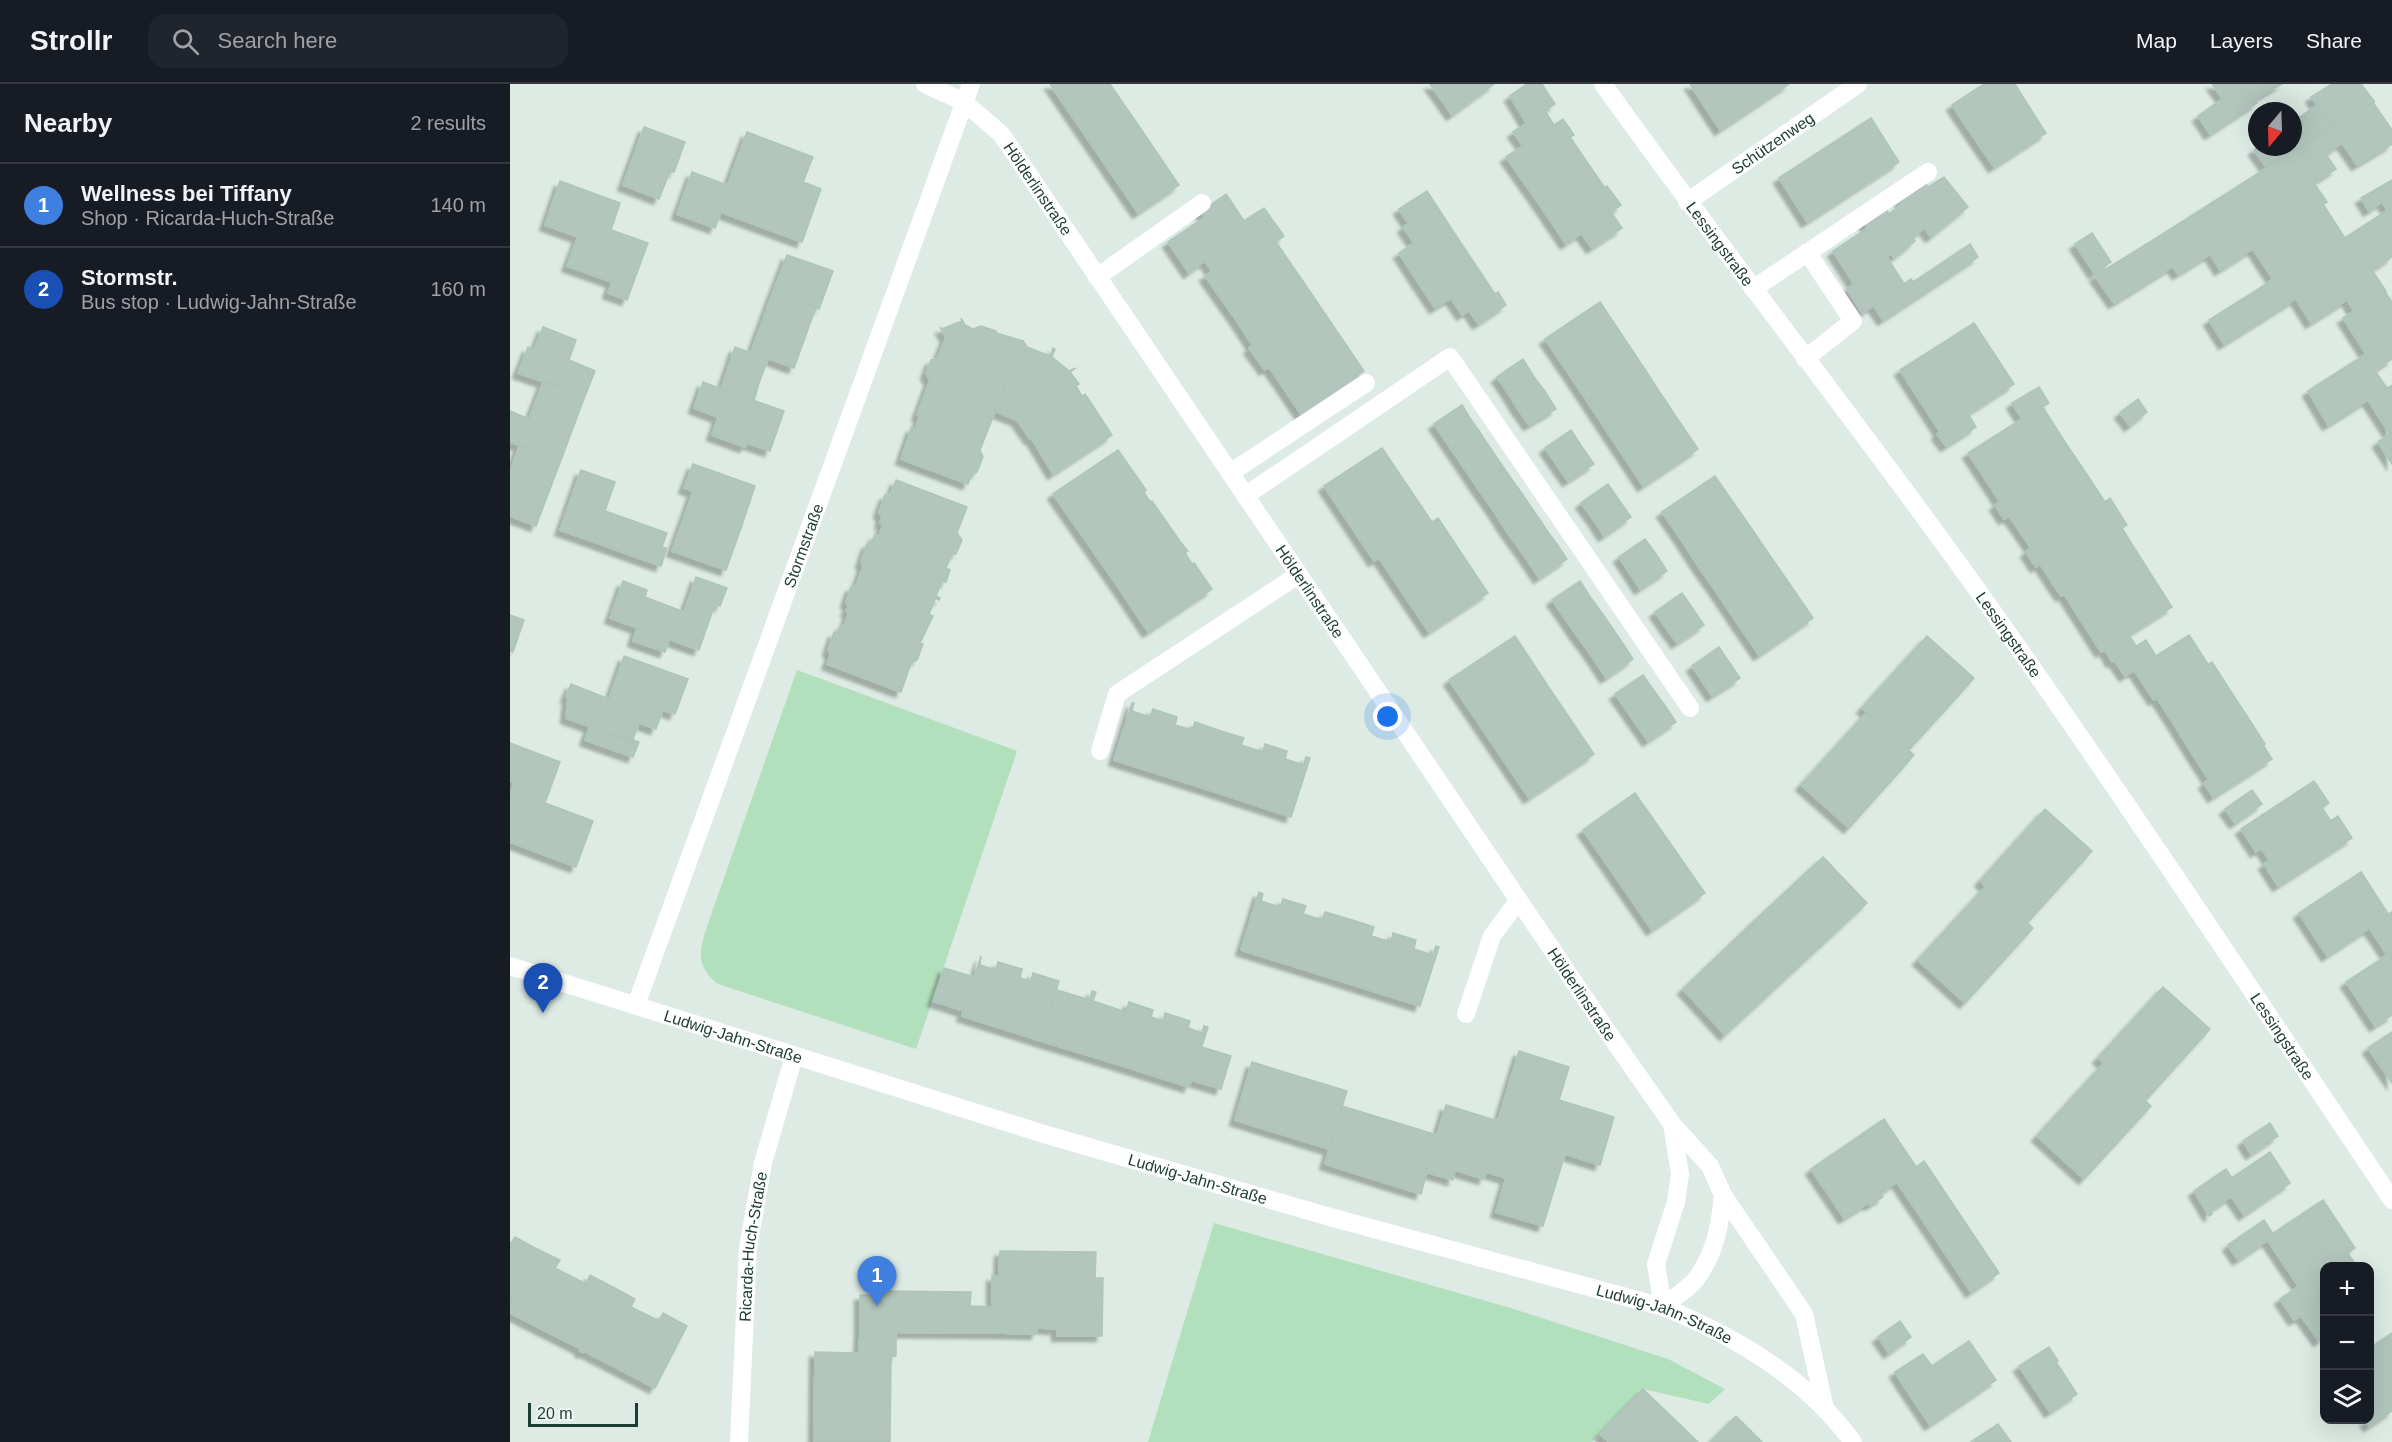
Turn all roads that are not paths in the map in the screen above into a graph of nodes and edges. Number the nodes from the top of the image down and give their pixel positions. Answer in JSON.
{"nodes":[{"id":1,"x":924,"y":84,"type":"edge"},
{"id":2,"x":971,"y":84,"type":"edge"},
{"id":3,"x":1604,"y":84,"type":"edge"},
{"id":4,"x":1858,"y":84,"type":"edge"},
{"id":5,"x":964,"y":102,"type":"junction"},
{"id":6,"x":1928,"y":172,"type":"dead end"},
{"id":7,"x":1688,"y":202,"type":"junction"},
{"id":8,"x":1202,"y":203,"type":"dead end"},
{"id":9,"x":1807,"y":252,"type":"junction"},
{"id":10,"x":1098,"y":277,"type":"junction"},
{"id":11,"x":1752,"y":289,"type":"junction"},
{"id":12,"x":1804,"y":359,"type":"junction"},
{"id":13,"x":1366,"y":383,"type":"dead end"},
{"id":14,"x":1230,"y":473,"type":"junction"},
{"id":15,"x":1245,"y":496,"type":"junction"},
{"id":16,"x":1298,"y":575,"type":"junction"},
{"id":17,"x":1690,"y":708,"type":"dead end"},
{"id":18,"x":1100,"y":751,"type":"dead end"},
{"id":19,"x":1518,"y":901,"type":"junction"},
{"id":20,"x":510,"y":966,"type":"edge"},
{"id":21,"x":636,"y":1005,"type":"junction"},
{"id":22,"x":1466,"y":1014,"type":"dead end"},
{"id":23,"x":794,"y":1056,"type":"junction"},
{"id":24,"x":1672,"y":1124,"type":"junction"},
{"id":25,"x":1723,"y":1195,"type":"junction"},
{"id":26,"x":2392,"y":1200,"type":"edge"},
{"id":27,"x":1663,"y":1307,"type":"junction"},
{"id":28,"x":1824,"y":1409,"type":"junction"},
{"id":29,"x":739,"y":1442,"type":"edge"},
{"id":30,"x":1853,"y":1442,"type":"edge"}],
"edges":[{"from":1,"to":5,"type":"street","name":"Hölderlinstraße"},
{"from":2,"to":5,"type":"street","name":"Stormstraße"},
{"from":3,"to":7,"type":"street","name":"Lessingstraße"},
{"from":4,"to":7,"type":"street","name":"Schützenweg"},
{"from":5,"to":10,"type":"street","name":"Hölderlinstraße"},
{"from":5,"to":21,"type":"street","name":"Stormstraße"},
{"from":6,"to":9,"type":"street"},
{"from":7,"to":11,"type":"street","name":"Lessingstraße"},
{"from":8,"to":10,"type":"street"},
{"from":9,"to":11,"type":"street"},
{"from":9,"to":12,"type":"street"},
{"from":10,"to":14,"type":"street","name":"Hölderlinstraße"},
{"from":11,"to":12,"type":"street","name":"Lessingstraße"},
{"from":12,"to":26,"type":"street","name":"Lessingstraße"},
{"from":13,"to":14,"type":"street"},
{"from":14,"to":15,"type":"street","name":"Hölderlinstraße"},
{"from":15,"to":16,"type":"street","name":"Hölderlinstraße"},
{"from":15,"to":17,"type":"street"},
{"from":16,"to":18,"type":"street"},
{"from":16,"to":19,"type":"street","name":"Hölderlinstraße"},
{"from":19,"to":22,"type":"street"},
{"from":19,"to":24,"type":"street","name":"Hölderlinstraße"},
{"from":20,"to":21,"type":"street","name":"Ludwig-Jahn-Straße"},
{"from":21,"to":23,"type":"street","name":"Ludwig-Jahn-Straße"},
{"from":23,"to":27,"type":"street","name":"Ludwig-Jahn-Straße"},
{"from":23,"to":29,"type":"street","name":"Ricarda-Huch-Straße"},
{"from":24,"to":25,"type":"street","name":"Hölderlinstraße"},
{"from":24,"to":27,"type":"street","name":"Hölderlinstraße"},
{"from":25,"to":27,"type":"street"},
{"from":25,"to":28,"type":"street","name":"Hölderlinstraße"},
{"from":27,"to":28,"type":"street","name":"Ludwig-Jahn-Straße"},
{"from":28,"to":30,"type":"street","name":"Ludwig-Jahn-Straße"}]}
